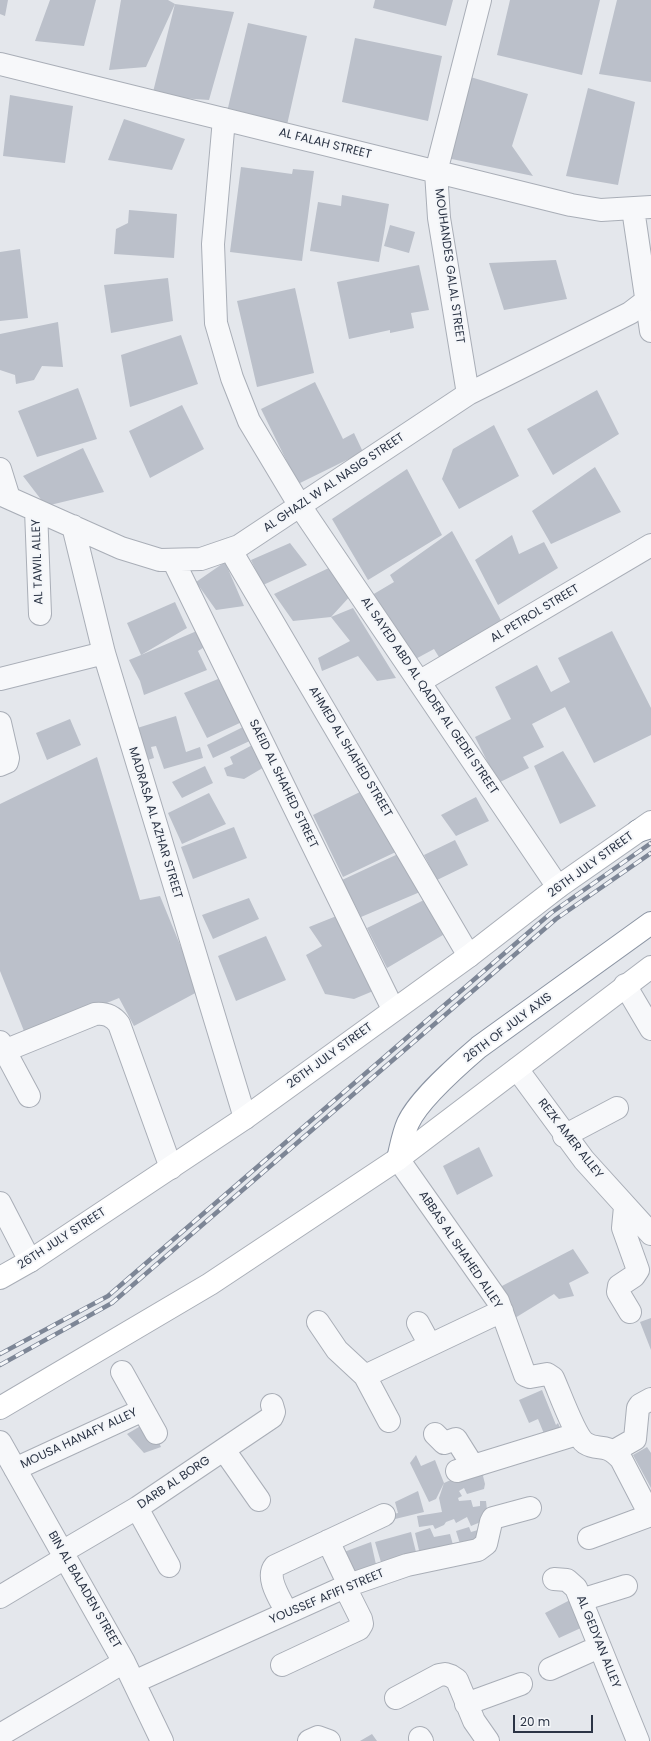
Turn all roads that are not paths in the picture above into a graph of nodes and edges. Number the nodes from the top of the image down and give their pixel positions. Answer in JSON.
{"nodes":[{"id":1,"x":480,"y":0,"type":"edge"},
{"id":2,"x":0,"y":64,"type":"edge"},
{"id":3,"x":224,"y":119,"type":"junction"},
{"id":4,"x":436,"y":172,"type":"junction"},
{"id":5,"x":642,"y":208,"type":"edge"},
{"id":6,"x":649,"y":299,"type":"edge"},
{"id":7,"x":651,"y":331,"type":"edge"},
{"id":8,"x":468,"y":394,"type":"junction"},
{"id":9,"x":0,"y":469,"type":"edge"},
{"id":10,"x":4,"y":496,"type":"edge"},
{"id":11,"x":300,"y":506,"type":"junction"},
{"id":12,"x":36,"y":510,"type":"junction"},
{"id":13,"x":73,"y":526,"type":"junction"},
{"id":14,"x":651,"y":545,"type":"edge"},
{"id":15,"x":230,"y":549,"type":"junction"},
{"id":16,"x":173,"y":560,"type":"junction"},
{"id":17,"x":40,"y":614,"type":"dead end"},
{"id":18,"x":104,"y":653,"type":"junction"},
{"id":19,"x":0,"y":679,"type":"edge"},
{"id":20,"x":419,"y":682,"type":"junction"},
{"id":21,"x":0,"y":723,"type":"edge"},
{"id":22,"x":0,"y":765,"type":"edge"},
{"id":23,"x":647,"y":827,"type":"edge"},
{"id":24,"x":558,"y":887,"type":"junction"},
{"id":25,"x":651,"y":923,"type":"edge"},
{"id":26,"x":469,"y":956,"type":"junction"},
{"id":27,"x":651,"y":967,"type":"edge"},
{"id":28,"x":625,"y":985,"type":"junction"},
{"id":29,"x":644,"y":1003,"type":"edge"},
{"id":30,"x":393,"y":1009,"type":"junction"},
{"id":31,"x":651,"y":1029,"type":"edge"},
{"id":32,"x":2,"y":1046,"type":"edge"},
{"id":33,"x":517,"y":1069,"type":"junction"},
{"id":34,"x":29,"y":1096,"type":"dead end"},
{"id":35,"x":617,"y":1108,"type":"dead end"},
{"id":36,"x":245,"y":1118,"type":"junction"},
{"id":37,"x":564,"y":1136,"type":"junction"},
{"id":38,"x":398,"y":1159,"type":"junction"},
{"id":39,"x":171,"y":1168,"type":"junction"},
{"id":40,"x":0,"y":1203,"type":"edge"},
{"id":41,"x":625,"y":1207,"type":"junction"},
{"id":42,"x":651,"y":1234,"type":"edge"},
{"id":43,"x":30,"y":1261,"type":"junction"},
{"id":44,"x":0,"y":1278,"type":"edge"},
{"id":45,"x":502,"y":1310,"type":"junction"},
{"id":46,"x":630,"y":1312,"type":"dead end"},
{"id":47,"x":318,"y":1322,"type":"dead end"},
{"id":48,"x":418,"y":1323,"type":"dead end"},
{"id":49,"x":430,"y":1345,"type":"junction"},
{"id":50,"x":122,"y":1372,"type":"dead end"},
{"id":51,"x":365,"y":1376,"type":"junction"},
{"id":52,"x":651,"y":1399,"type":"edge"},
{"id":53,"x":272,"y":1405,"type":"dead end"},
{"id":54,"x":0,"y":1408,"type":"edge"},
{"id":55,"x":143,"y":1410,"type":"junction"},
{"id":56,"x":389,"y":1421,"type":"dead end"},
{"id":57,"x":156,"y":1433,"type":"dead end"},
{"id":58,"x":435,"y":1434,"type":"dead end"},
{"id":59,"x":577,"y":1434,"type":"junction"},
{"id":60,"x":0,"y":1442,"type":"edge"},
{"id":61,"x":224,"y":1450,"type":"junction"},
{"id":62,"x":614,"y":1451,"type":"junction"},
{"id":63,"x":15,"y":1468,"type":"junction"},
{"id":64,"x":259,"y":1500,"type":"dead end"},
{"id":65,"x":137,"y":1508,"type":"junction"},
{"id":66,"x":530,"y":1508,"type":"dead end"},
{"id":67,"x":384,"y":1515,"type":"dead end"},
{"id":68,"x":650,"y":1515,"type":"edge"},
{"id":69,"x":589,"y":1538,"type":"dead end"},
{"id":70,"x":328,"y":1541,"type":"junction"},
{"id":71,"x":64,"y":1555,"type":"junction"},
{"id":72,"x":169,"y":1566,"type":"dead end"},
{"id":73,"x":554,"y":1579,"type":"dead end"},
{"id":74,"x":347,"y":1586,"type":"junction"},
{"id":75,"x":626,"y":1586,"type":"dead end"},
{"id":76,"x":0,"y":1597,"type":"edge"},
{"id":77,"x":581,"y":1600,"type":"junction"},
{"id":78,"x":287,"y":1613,"type":"junction"},
{"id":79,"x":599,"y":1647,"type":"junction"},
{"id":80,"x":124,"y":1662,"type":"junction"},
{"id":81,"x":282,"y":1665,"type":"dead end"},
{"id":82,"x":550,"y":1669,"type":"dead end"},
{"id":83,"x":134,"y":1682,"type":"junction"},
{"id":84,"x":521,"y":1684,"type":"dead end"},
{"id":85,"x":396,"y":1698,"type":"dead end"},
{"id":86,"x":466,"y":1704,"type":"junction"},
{"id":87,"x":0,"y":1735,"type":"edge"},
{"id":88,"x":484,"y":1740,"type":"edge"},
{"id":89,"x":162,"y":1741,"type":"edge"},
{"id":90,"x":309,"y":1741,"type":"edge"},
{"id":91,"x":329,"y":1741,"type":"edge"},
{"id":92,"x":638,"y":1741,"type":"edge"}],
"edges":[{"from":1,"to":4,"type":"street","name":"MOUHANDES GALAL STREET"},
{"from":2,"to":3,"type":"street","name":"AL FALAH STREET"},
{"from":3,"to":4,"type":"street","name":"AL FALAH STREET"},
{"from":3,"to":11,"type":"street","name":"AL SAYED ABD AL QADER AL GEDEI STREET"},
{"from":4,"to":5,"type":"street","name":"AL FALAH STREET"},
{"from":4,"to":8,"type":"street","name":"MOUHANDES GALAL STREET"},
{"from":5,"to":6,"type":"street"},
{"from":6,"to":7,"type":"street"},
{"from":6,"to":8,"type":"street","name":"AL GHAZL W AL NASIG STREET"},
{"from":8,"to":11,"type":"street","name":"AL GHAZL W AL NASIG STREET"},
{"from":9,"to":10,"type":"street"},
{"from":10,"to":12,"type":"street","name":"AL GHAZL W AL NASIG STREET"},
{"from":11,"to":15,"type":"street","name":"AL GHAZL W AL NASIG STREET"},
{"from":11,"to":20,"type":"street","name":"AL SAYED ABD AL QADER AL GEDEI STREET"},
{"from":12,"to":13,"type":"street","name":"AL GHAZL W AL NASIG STREET"},
{"from":12,"to":17,"type":"street","name":"AL TAWIL ALLEY"},
{"from":13,"to":16,"type":"street","name":"AL GHAZL W AL NASIG STREET"},
{"from":13,"to":18,"type":"street","name":"MADRASA AL AZHAR STREET"},
{"from":14,"to":20,"type":"street","name":"AL PETROL STREET"},
{"from":15,"to":16,"type":"street","name":"AL GHAZL W AL NASIG STREET"},
{"from":15,"to":26,"type":"street","name":"AHMED AL SHAHED STREET"},
{"from":16,"to":30,"type":"street","name":"SAEID AL SHAHED STREET"},
{"from":18,"to":19,"type":"street"},
{"from":18,"to":36,"type":"street","name":"MADRASA AL AZHAR STREET"},
{"from":20,"to":24,"type":"street","name":"AL SAYED ABD AL QADER AL GEDEI STREET"},
{"from":21,"to":22,"type":"street"},
{"from":23,"to":24,"type":"main road","name":"26TH JULY STREET"},
{"from":24,"to":26,"type":"main road","name":"26TH JULY STREET"},
{"from":25,"to":38,"type":"main road","name":"26TH OF JULY AXIS"},
{"from":26,"to":30,"type":"main road","name":"26TH JULY STREET"},
{"from":27,"to":28,"type":"main road"},
{"from":28,"to":29,"type":"street"},
{"from":28,"to":33,"type":"main road"},
{"from":29,"to":31,"type":"street"},
{"from":30,"to":36,"type":"main road","name":"26TH JULY STREET"},
{"from":32,"to":34,"type":"street"},
{"from":32,"to":39,"type":"street"},
{"from":33,"to":37,"type":"street","name":"REZK AMER ALLEY"},
{"from":33,"to":38,"type":"main road"},
{"from":35,"to":37,"type":"street"},
{"from":36,"to":39,"type":"main road","name":"26TH JULY STREET"},
{"from":37,"to":41,"type":"street","name":"REZK AMER ALLEY"},
{"from":38,"to":45,"type":"street","name":"ABBAS AL SHAHED ALLEY"},
{"from":38,"to":54,"type":"main road"},
{"from":39,"to":43,"type":"main road","name":"26TH JULY STREET"},
{"from":40,"to":43,"type":"street"},
{"from":41,"to":42,"type":"street","name":"REZK AMER ALLEY"},
{"from":41,"to":46,"type":"street"},
{"from":43,"to":44,"type":"main road","name":"26TH JULY STREET"},
{"from":45,"to":49,"type":"street"},
{"from":45,"to":59,"type":"street","name":"ABBAS AL SHAHED ALLEY"},
{"from":47,"to":51,"type":"street"},
{"from":48,"to":49,"type":"street"},
{"from":49,"to":51,"type":"street"},
{"from":50,"to":55,"type":"street"},
{"from":51,"to":56,"type":"street"},
{"from":52,"to":62,"type":"street"},
{"from":53,"to":61,"type":"street","name":"DARB AL BORG"},
{"from":55,"to":57,"type":"street"},
{"from":55,"to":63,"type":"street","name":"MOUSA HANAFY ALLEY"},
{"from":58,"to":59,"type":"street"},
{"from":59,"to":62,"type":"street","name":"ABBAS AL SHAHED ALLEY"},
{"from":60,"to":63,"type":"street","name":"BIN AL BALADEN STREET"},
{"from":61,"to":64,"type":"street"},
{"from":61,"to":65,"type":"street","name":"DARB AL BORG"},
{"from":62,"to":68,"type":"street"},
{"from":63,"to":71,"type":"street","name":"BIN AL BALADEN STREET"},
{"from":65,"to":71,"type":"street","name":"DARB AL BORG"},
{"from":65,"to":72,"type":"street"},
{"from":66,"to":74,"type":"street","name":"YOUSSEF AFIFI STREET"},
{"from":67,"to":70,"type":"street"},
{"from":68,"to":69,"type":"street"},
{"from":70,"to":74,"type":"street"},
{"from":70,"to":78,"type":"street"},
{"from":71,"to":76,"type":"street","name":"DARB AL BORG"},
{"from":71,"to":80,"type":"street","name":"BIN AL BALADEN STREET"},
{"from":73,"to":77,"type":"street","name":"AL GEDYAN ALLEY"},
{"from":74,"to":78,"type":"street","name":"YOUSSEF AFIFI STREET"},
{"from":74,"to":81,"type":"street"},
{"from":75,"to":77,"type":"street"},
{"from":77,"to":79,"type":"street","name":"AL GEDYAN ALLEY"},
{"from":78,"to":83,"type":"street","name":"YOUSSEF AFIFI STREET"},
{"from":79,"to":82,"type":"street"},
{"from":79,"to":92,"type":"street","name":"AL GEDYAN ALLEY"},
{"from":80,"to":83,"type":"street","name":"BIN AL BALADEN STREET"},
{"from":80,"to":87,"type":"street"},
{"from":83,"to":89,"type":"street","name":"BIN AL BALADEN STREET"},
{"from":84,"to":86,"type":"street"},
{"from":85,"to":86,"type":"street"},
{"from":86,"to":88,"type":"street"},
{"from":90,"to":91,"type":"street"}]}
